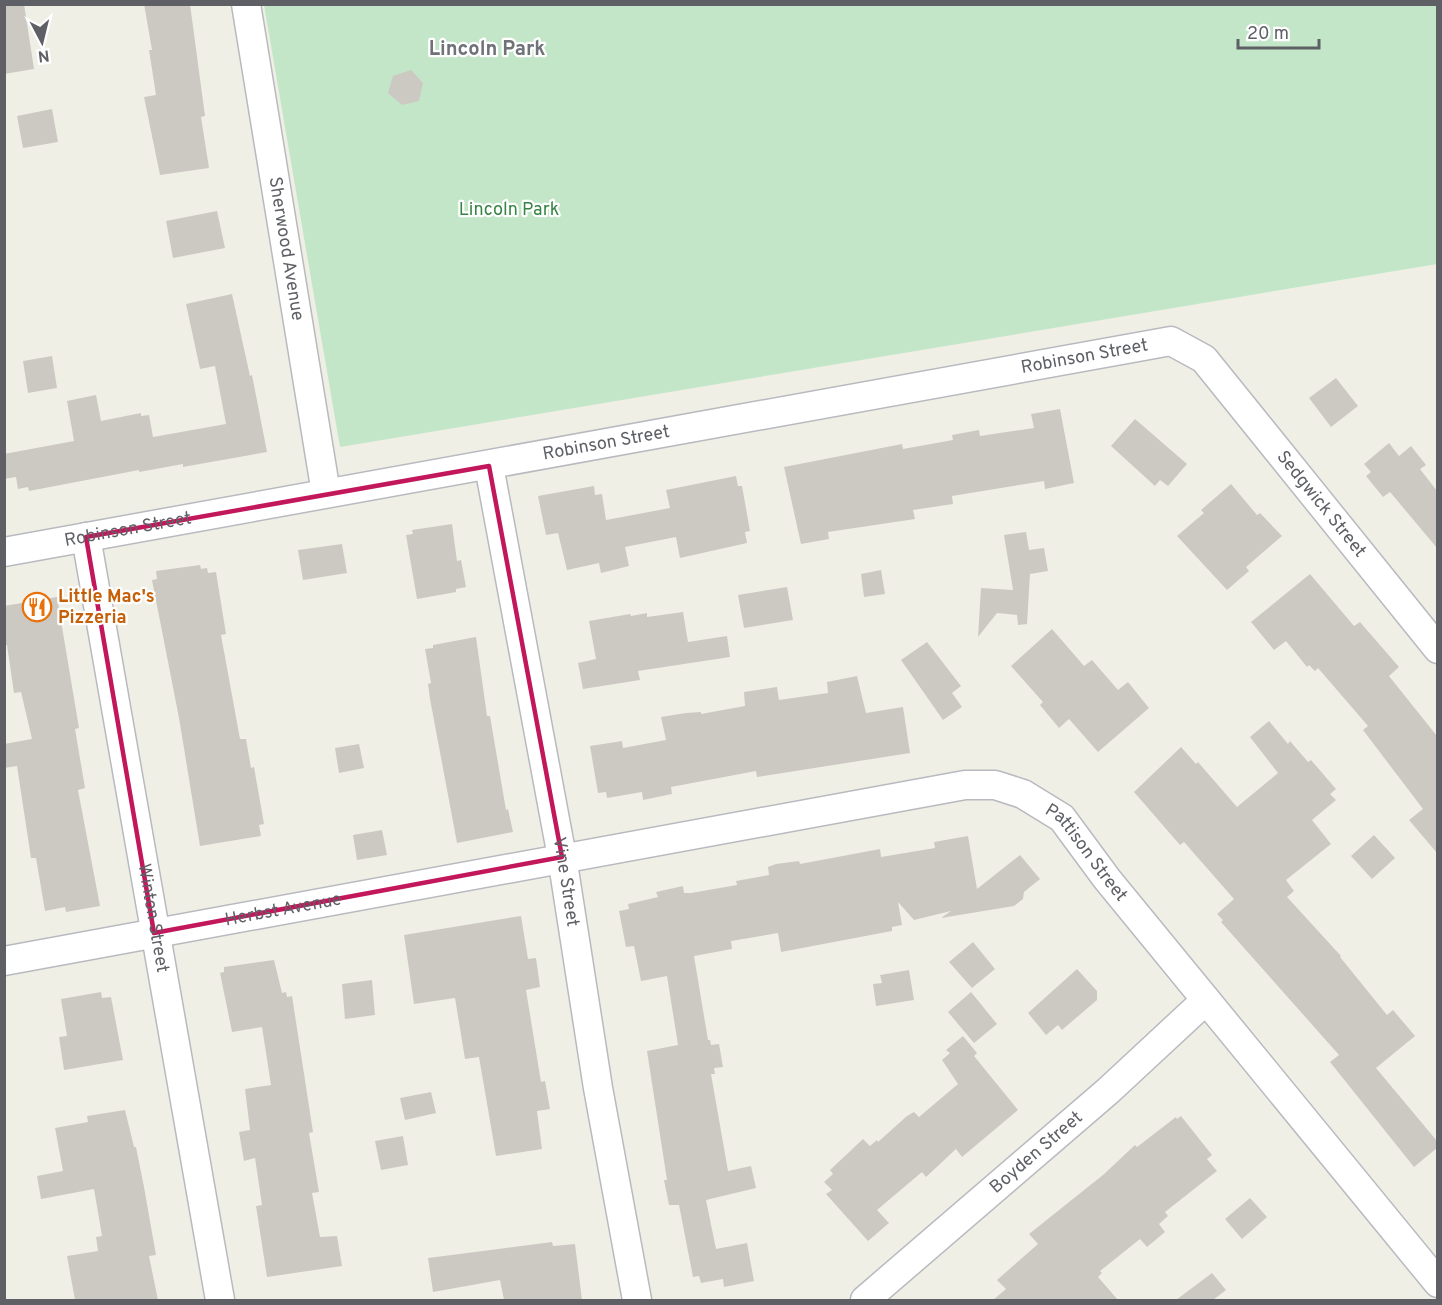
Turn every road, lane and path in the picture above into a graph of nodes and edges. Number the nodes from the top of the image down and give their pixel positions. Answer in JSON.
{"nodes":[{"id":1,"x":246,"y":4,"type":"edge"},
{"id":2,"x":1204,"y":359,"type":"joint"},
{"id":3,"x":489,"y":466,"type":"junction"},
{"id":4,"x":326,"y":493,"type":"junction"},
{"id":5,"x":86,"y":537,"type":"junction"},
{"id":6,"x":4,"y":552,"type":"edge"},
{"id":7,"x":1437,"y":649,"type":"edge"},
{"id":8,"x":562,"y":857,"type":"junction"},
{"id":9,"x":154,"y":933,"type":"junction"},
{"id":10,"x":4,"y":961,"type":"edge"},
{"id":11,"x":1206,"y":1000,"type":"junction"},
{"id":12,"x":1437,"y":1283,"type":"edge"},
{"id":13,"x":220,"y":1300,"type":"edge"},
{"id":14,"x":637,"y":1300,"type":"edge"},
{"id":15,"x":865,"y":1300,"type":"edge"}],
"edges":[{"from":1,"to":4,"type":"street","name":"Sherwood Avenue"},
{"from":2,"to":3,"type":"street","name":"Robinson Street"},
{"from":2,"to":7,"type":"street","name":"Sedgwick Street"},
{"from":3,"to":4,"type":"street","name":"Robinson Street"},
{"from":3,"to":8,"type":"street","name":"Vine Street"},
{"from":4,"to":5,"type":"street","name":"Robinson Street"},
{"from":5,"to":6,"type":"street","name":"Robinson Street"},
{"from":5,"to":9,"type":"street","name":"Winton Street"},
{"from":8,"to":9,"type":"street","name":"Herbst Avenue"},
{"from":8,"to":11,"type":"street","name":"Pattison Street"},
{"from":8,"to":14,"type":"street","name":"Vine Street"},
{"from":9,"to":10,"type":"street","name":"Herbst Avenue"},
{"from":9,"to":13,"type":"street","name":"Winton Street"},
{"from":11,"to":12,"type":"street","name":"Pattison Street"},
{"from":11,"to":15,"type":"street","name":"Boyden Street"}]}
